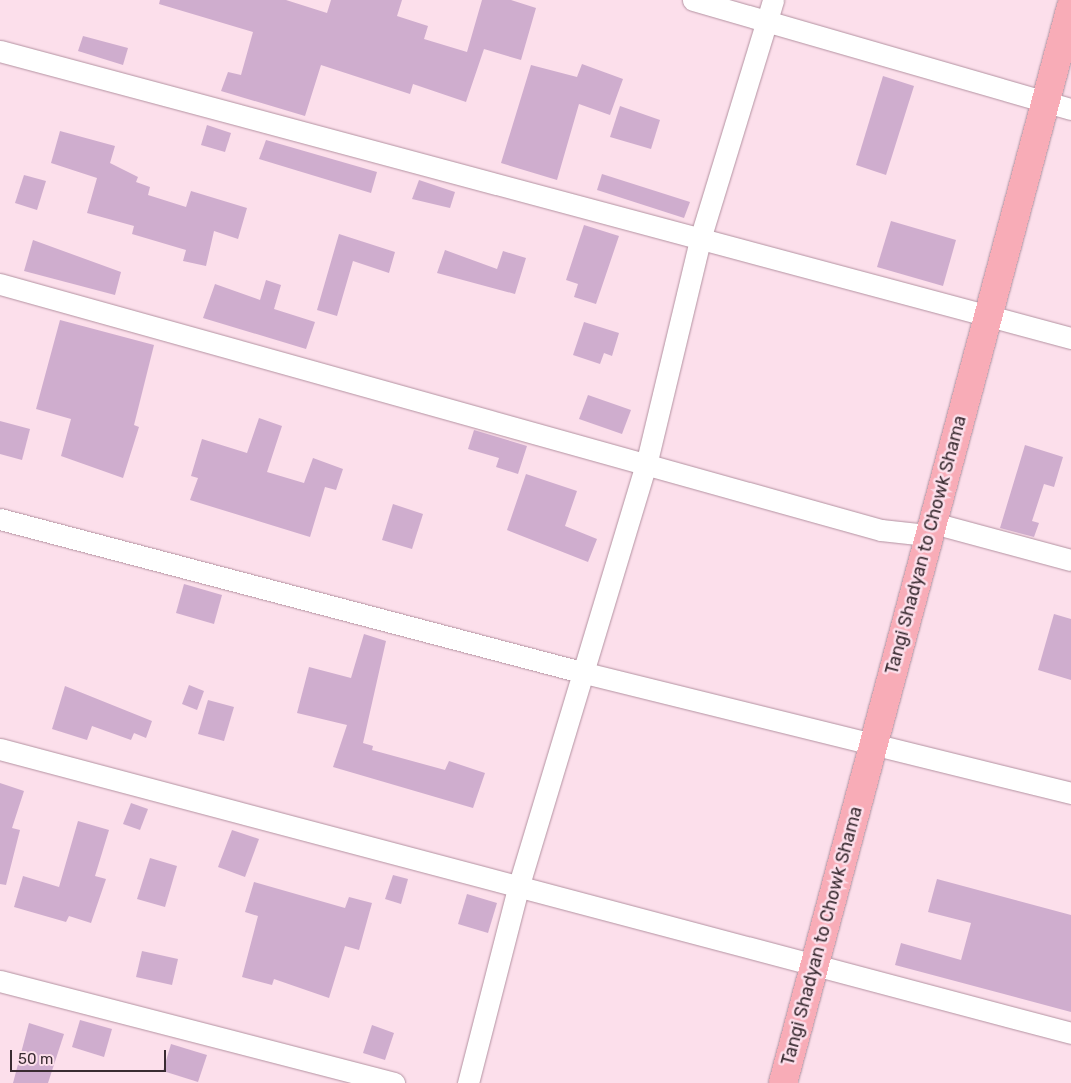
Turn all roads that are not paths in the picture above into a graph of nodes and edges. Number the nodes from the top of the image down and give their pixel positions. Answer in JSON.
{"nodes":[{"id":1,"x":693,"y":0,"type":"edge"},
{"id":2,"x":773,"y":0,"type":"edge"},
{"id":3,"x":1071,"y":7,"type":"edge"},
{"id":4,"x":768,"y":20,"type":"junction"},
{"id":5,"x":0,"y":51,"type":"edge"},
{"id":6,"x":1045,"y":102,"type":"junction"},
{"id":7,"x":1071,"y":109,"type":"edge"},
{"id":8,"x":701,"y":236,"type":"junction"},
{"id":9,"x":0,"y":284,"type":"edge"},
{"id":10,"x":987,"y":316,"type":"junction"},
{"id":11,"x":1071,"y":338,"type":"edge"},
{"id":12,"x":646,"y":464,"type":"junction"},
{"id":13,"x":0,"y":519,"type":"edge"},
{"id":14,"x":929,"y":529,"type":"junction"},
{"id":15,"x":1071,"y":560,"type":"edge"},
{"id":16,"x":581,"y":672,"type":"junction"},
{"id":17,"x":874,"y":742,"type":"junction"},
{"id":18,"x":0,"y":749,"type":"edge"},
{"id":19,"x":1071,"y":793,"type":"edge"},
{"id":20,"x":518,"y":888,"type":"junction"},
{"id":21,"x":814,"y":966,"type":"junction"},
{"id":22,"x":0,"y":981,"type":"edge"},
{"id":23,"x":1071,"y":1033,"type":"edge"},
{"id":24,"x":394,"y":1083,"type":"edge"},
{"id":25,"x":468,"y":1083,"type":"edge"},
{"id":26,"x":783,"y":1083,"type":"edge"}],
"edges":[{"from":1,"to":4,"type":"street"},
{"from":2,"to":4,"type":"street"},
{"from":3,"to":6,"type":"main road","name":"Tangi Shadyan to Chowk Shama"},
{"from":4,"to":6,"type":"street"},
{"from":4,"to":8,"type":"street"},
{"from":5,"to":8,"type":"street"},
{"from":6,"to":7,"type":"street"},
{"from":6,"to":10,"type":"main road","name":"Tangi Shadyan to Chowk Shama"},
{"from":8,"to":10,"type":"street"},
{"from":8,"to":12,"type":"street"},
{"from":9,"to":12,"type":"street"},
{"from":10,"to":11,"type":"street"},
{"from":10,"to":14,"type":"main road","name":"Tangi Shadyan to Chowk Shama"},
{"from":12,"to":14,"type":"street"},
{"from":12,"to":16,"type":"street"},
{"from":13,"to":16,"type":"street"},
{"from":14,"to":15,"type":"street"},
{"from":14,"to":17,"type":"main road","name":"Tangi Shadyan to Chowk Shama"},
{"from":16,"to":17,"type":"street"},
{"from":16,"to":20,"type":"street"},
{"from":17,"to":19,"type":"street"},
{"from":17,"to":21,"type":"main road","name":"Tangi Shadyan to Chowk Shama"},
{"from":18,"to":20,"type":"street"},
{"from":20,"to":21,"type":"street"},
{"from":20,"to":25,"type":"street"},
{"from":21,"to":23,"type":"street"},
{"from":21,"to":26,"type":"main road","name":"Tangi Shadyan to Chowk Shama"},
{"from":22,"to":24,"type":"street"}]}
